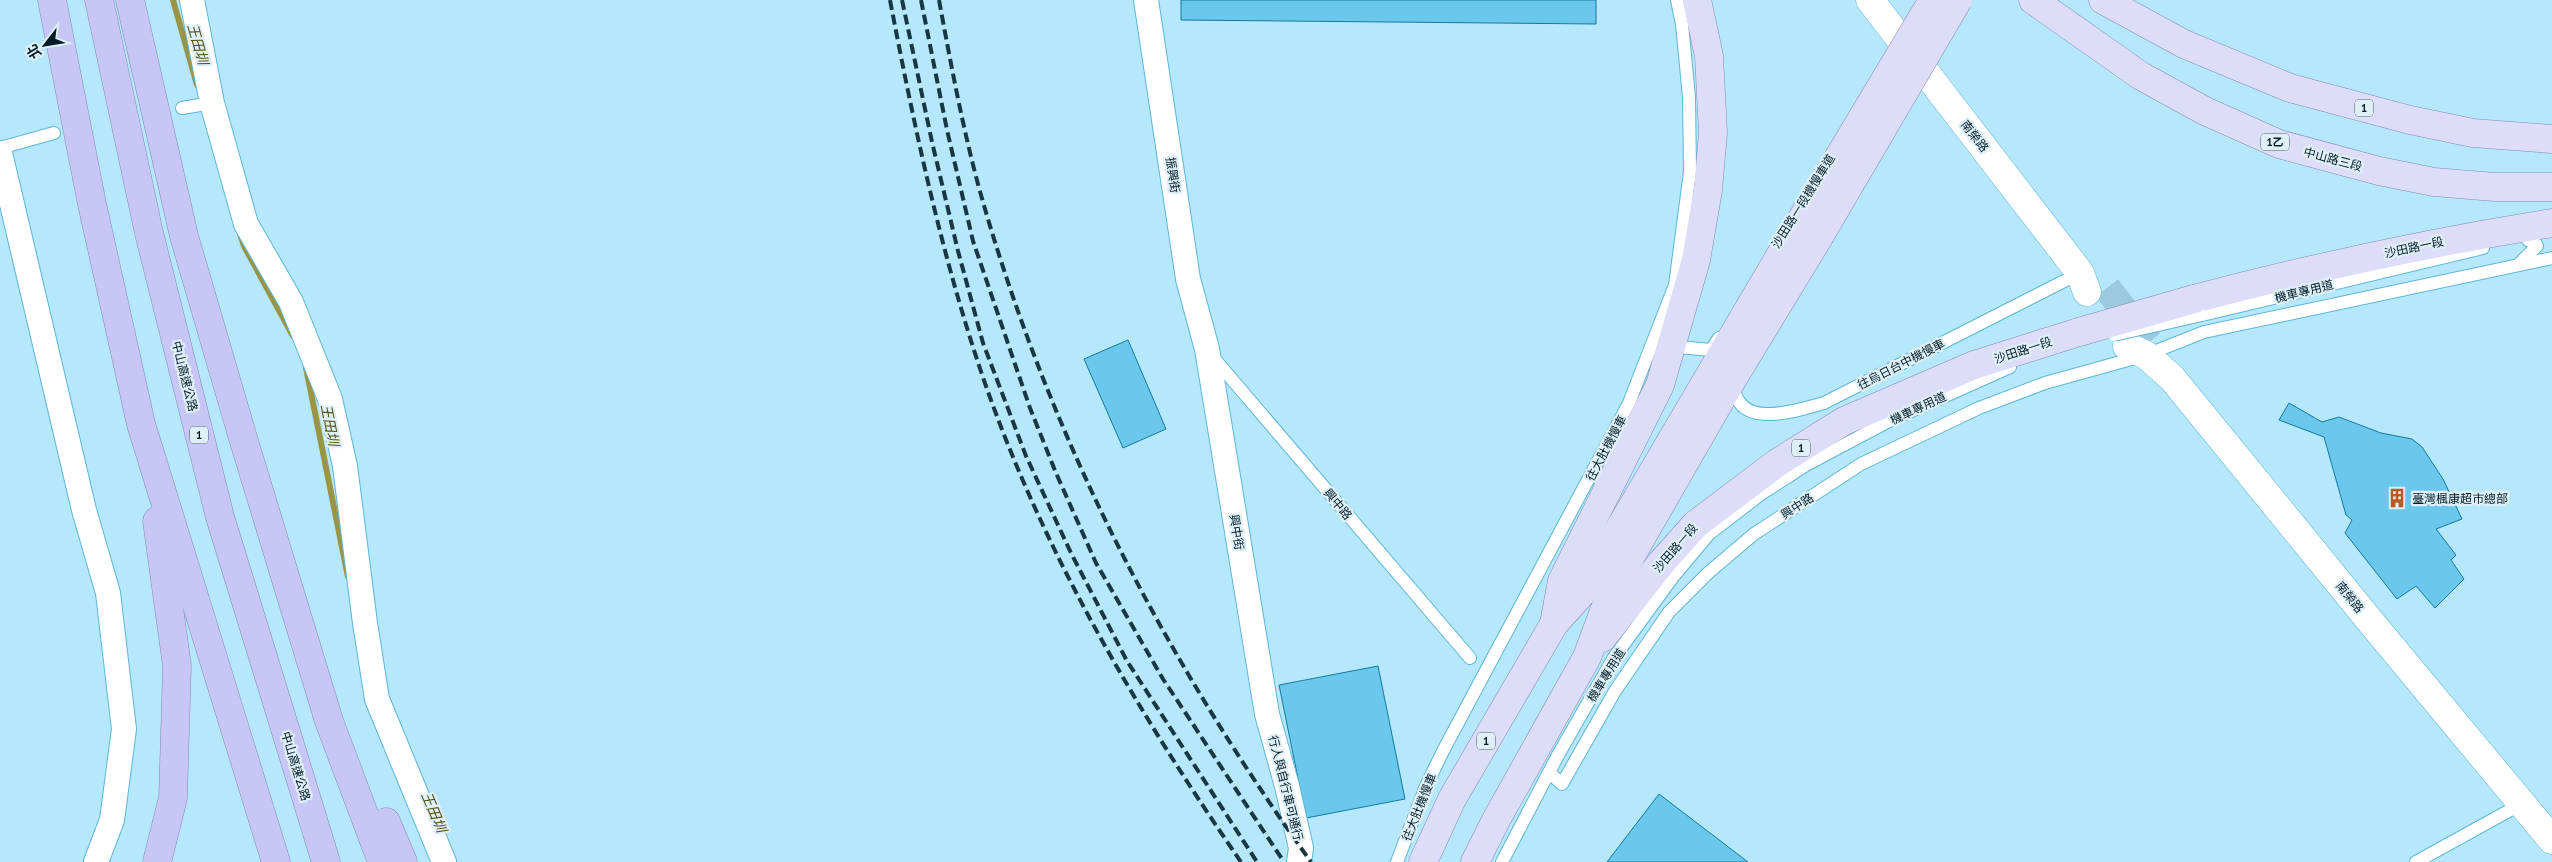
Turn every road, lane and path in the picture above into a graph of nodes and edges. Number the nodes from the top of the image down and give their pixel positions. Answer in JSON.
{"nodes":[{"id":1,"x":52,"y":0,"type":"edge"},
{"id":2,"x":99,"y":0,"type":"edge"},
{"id":3,"x":130,"y":0,"type":"edge"},
{"id":4,"x":192,"y":0,"type":"edge"},
{"id":5,"x":1146,"y":0,"type":"edge"},
{"id":6,"x":1677,"y":0,"type":"edge"},
{"id":7,"x":1697,"y":0,"type":"edge"},
{"id":8,"x":1870,"y":0,"type":"edge"},
{"id":9,"x":1924,"y":0,"type":"edge"},
{"id":10,"x":1933,"y":0,"type":"edge"},
{"id":11,"x":1958,"y":0,"type":"edge"},
{"id":12,"x":2033,"y":0,"type":"edge"},
{"id":13,"x":2103,"y":0,"type":"edge"},
{"id":14,"x":2141,"y":6,"type":"dead end"},
{"id":15,"x":2184,"y":44,"type":"junction"},
{"id":16,"x":212,"y":103,"type":"junction"},
{"id":17,"x":182,"y":108,"type":"dead end"},
{"id":18,"x":54,"y":133,"type":"dead end"},
{"id":19,"x":2552,"y":140,"type":"edge"},
{"id":20,"x":0,"y":148,"type":"edge"},
{"id":21,"x":0,"y":153,"type":"edge"},
{"id":22,"x":2552,"y":187,"type":"edge"},
{"id":23,"x":2548,"y":230,"type":"edge"},
{"id":24,"x":1800,"y":232,"type":"junction"},
{"id":25,"x":2498,"y":246,"type":"dead end"},
{"id":26,"x":2552,"y":258,"type":"edge"},
{"id":27,"x":2516,"y":266,"type":"junction"},
{"id":28,"x":2091,"y":284,"type":"joint"},
{"id":29,"x":2198,"y":307,"type":"junction"},
{"id":30,"x":2087,"y":336,"type":"junction"},
{"id":31,"x":1661,"y":346,"type":"junction"},
{"id":32,"x":2140,"y":348,"type":"junction"},
{"id":33,"x":1207,"y":349,"type":"junction"},
{"id":34,"x":1732,"y":380,"type":"junction"},
{"id":35,"x":141,"y":424,"type":"junction"},
{"id":36,"x":276,"y":550,"type":"junction"},
{"id":37,"x":1554,"y":624,"type":"junction"},
{"id":38,"x":1587,"y":657,"type":"junction"},
{"id":39,"x":1470,"y":658,"type":"dead end"},
{"id":40,"x":1267,"y":714,"type":"joint"},
{"id":41,"x":1553,"y":776,"type":"dead end"},
{"id":42,"x":2523,"y":803,"type":"junction"},
{"id":43,"x":2552,"y":840,"type":"edge"},
{"id":44,"x":96,"y":862,"type":"edge"},
{"id":45,"x":157,"y":862,"type":"edge"},
{"id":46,"x":276,"y":862,"type":"edge"},
{"id":47,"x":326,"y":862,"type":"edge"},
{"id":48,"x":382,"y":862,"type":"edge"},
{"id":49,"x":402,"y":862,"type":"edge"},
{"id":50,"x":444,"y":862,"type":"edge"},
{"id":51,"x":1299,"y":862,"type":"edge"},
{"id":52,"x":1397,"y":862,"type":"edge"},
{"id":53,"x":1423,"y":862,"type":"edge"},
{"id":54,"x":1476,"y":862,"type":"edge"},
{"id":55,"x":1502,"y":862,"type":"edge"},
{"id":56,"x":2416,"y":862,"type":"edge"}],
"edges":[{"from":1,"to":35,"type":"highway"},
{"from":2,"to":47,"type":"highway","name":"中山高速公路","number":"1"},
{"from":3,"to":36,"type":"highway"},
{"from":4,"to":16,"type":"street"},
{"from":5,"to":33,"type":"street","name":"振興街"},
{"from":6,"to":31,"type":"lane","name":"往大肚機慢車"},
{"from":7,"to":31,"type":"main road"},
{"from":8,"to":28,"type":"street","name":"南榮路"},
{"from":9,"to":24,"type":"lane","name":"沙田路一段機慢車道"},
{"from":10,"to":24,"type":"main road","name":"沙田路一段","number":"1","bridge":true},
{"from":11,"to":24,"type":"main road","name":"沙田路一段","number":"1","bridge":true},
{"from":12,"to":22,"type":"main road","name":"中山路三段","number":"1乙"},
{"from":13,"to":15,"type":"main road","number":"1"},
{"from":14,"to":15,"type":"lane"},
{"from":15,"to":19,"type":"main road","number":"1"},
{"from":16,"to":17,"type":"lane"},
{"from":16,"to":50,"type":"street"},
{"from":18,"to":20,"type":"lane"},
{"from":21,"to":44,"type":"street"},
{"from":23,"to":27,"type":"lane"},
{"from":23,"to":29,"type":"main road","name":"沙田路一段","number":"1"},
{"from":24,"to":31,"type":"lane","name":"沙田路一段機慢車道"},
{"from":24,"to":34,"type":"main road","name":"沙田路一段","number":"1"},
{"from":24,"to":37,"type":"main road","name":"沙田路一段","number":"1"},
{"from":25,"to":29,"type":"lane","name":"機車專用道"},
{"from":26,"to":27,"type":"lane"},
{"from":27,"to":32,"type":"lane"},
{"from":28,"to":34,"type":"lane","name":"往烏日台中機慢車"},
{"from":29,"to":30,"type":"main road","name":"沙田路一段","number":"1","bridge":true},
{"from":30,"to":38,"type":"main road","name":"沙田路一段","number":"1"},
{"from":30,"to":55,"type":"lane","name":"機車專用道"},
{"from":31,"to":37,"type":"main road"},
{"from":31,"to":52,"type":"lane","name":"往大肚機慢車"},
{"from":32,"to":41,"type":"lane","name":"興中路"},
{"from":32,"to":42,"type":"street","name":"南榮路"},
{"from":33,"to":39,"type":"lane","name":"興中路"},
{"from":33,"to":40,"type":"street","name":"興中街"},
{"from":34,"to":38,"type":"main road","name":"沙田路一段","number":"1"},
{"from":35,"to":45,"type":"highway"},
{"from":35,"to":46,"type":"highway"},
{"from":36,"to":48,"type":"highway"},
{"from":36,"to":49,"type":"highway"},
{"from":37,"to":53,"type":"main road","name":"沙田路一段","number":"1"},
{"from":38,"to":54,"type":"main road","name":"沙田路一段","number":"1"},
{"from":40,"to":51,"type":"street","name":"行人與自行車可通行"},
{"from":42,"to":43,"type":"street","name":"南榮路"},
{"from":42,"to":56,"type":"lane"}]}
